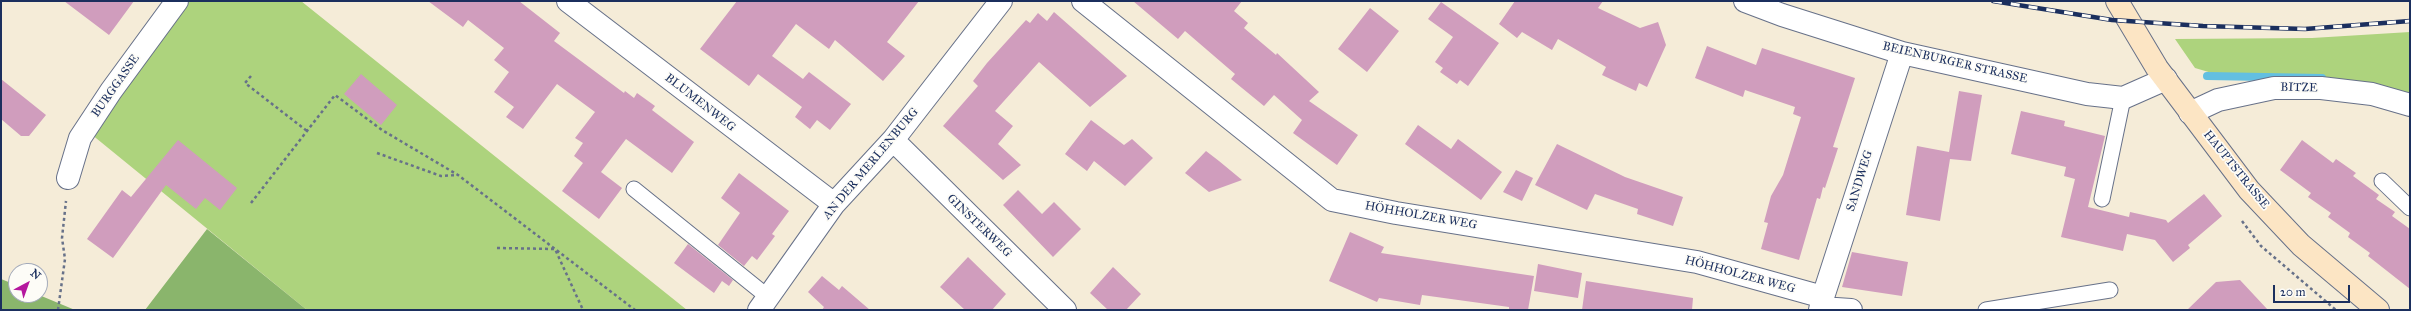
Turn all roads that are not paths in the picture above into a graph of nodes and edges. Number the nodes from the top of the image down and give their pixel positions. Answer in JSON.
{"nodes":[{"id":1,"x":177,"y":1,"type":"edge"},
{"id":2,"x":1001,"y":1,"type":"edge"},
{"id":3,"x":1083,"y":1,"type":"edge"},
{"id":4,"x":1745,"y":1,"type":"edge"},
{"id":5,"x":578,"y":4,"type":"edge"},
{"id":6,"x":2118,"y":4,"type":"edge"},
{"id":7,"x":1902,"y":53,"type":"junction"},
{"id":8,"x":2166,"y":80,"type":"junction"},
{"id":9,"x":2123,"y":98,"type":"junction"},
{"id":10,"x":2410,"y":105,"type":"edge"},
{"id":11,"x":2190,"y":112,"type":"junction"},
{"id":12,"x":894,"y":140,"type":"junction"},
{"id":13,"x":68,"y":178,"type":"road end"},
{"id":14,"x":2382,"y":181,"type":"dead end"},
{"id":15,"x":634,"y":188,"type":"dead end"},
{"id":16,"x":2102,"y":199,"type":"dead end"},
{"id":17,"x":834,"y":204,"type":"junction"},
{"id":18,"x":2410,"y":208,"type":"edge"},
{"id":19,"x":2110,"y":290,"type":"dead end"},
{"id":20,"x":764,"y":303,"type":"edge"},
{"id":21,"x":1821,"y":305,"type":"edge"},
{"id":22,"x":1065,"y":310,"type":"edge"},
{"id":23,"x":1851,"y":310,"type":"edge"},
{"id":24,"x":1986,"y":310,"type":"edge"},
{"id":25,"x":2378,"y":310,"type":"edge"}],
"edges":[{"from":1,"to":13,"type":"street","name":"BURGGASSE"},
{"from":2,"to":12,"type":"street","name":"AN DER MERLENBURG"},
{"from":3,"to":21,"type":"street","name":"HÖHHOLZER WEG"},
{"from":4,"to":7,"type":"street","name":"BEIENBURGER STRASSE"},
{"from":5,"to":17,"type":"street","name":"BLUMENWEG"},
{"from":6,"to":8,"type":"main road","name":"HAUPTSTRASSE"},
{"from":7,"to":9,"type":"street","name":"BEIENBURGER STRASSE"},
{"from":7,"to":21,"type":"street","name":"SANDWEG"},
{"from":8,"to":9,"type":"street","name":"BEIENBURGER STRASSE"},
{"from":8,"to":11,"type":"main road","name":"HAUPTSTRASSE"},
{"from":9,"to":16,"type":"lane"},
{"from":10,"to":11,"type":"street","name":"BITZE"},
{"from":11,"to":25,"type":"main road","name":"HAUPTSTRASSE"},
{"from":12,"to":17,"type":"street","name":"AN DER MERLENBURG"},
{"from":12,"to":22,"type":"street","name":"GINSTERWEG"},
{"from":14,"to":18,"type":"lane"},
{"from":15,"to":20,"type":"lane"},
{"from":17,"to":20,"type":"street","name":"AN DER MERLENBURG"},
{"from":19,"to":24,"type":"lane"},
{"from":21,"to":23,"type":"street","name":"HÖHHOLZER WEG"}]}
